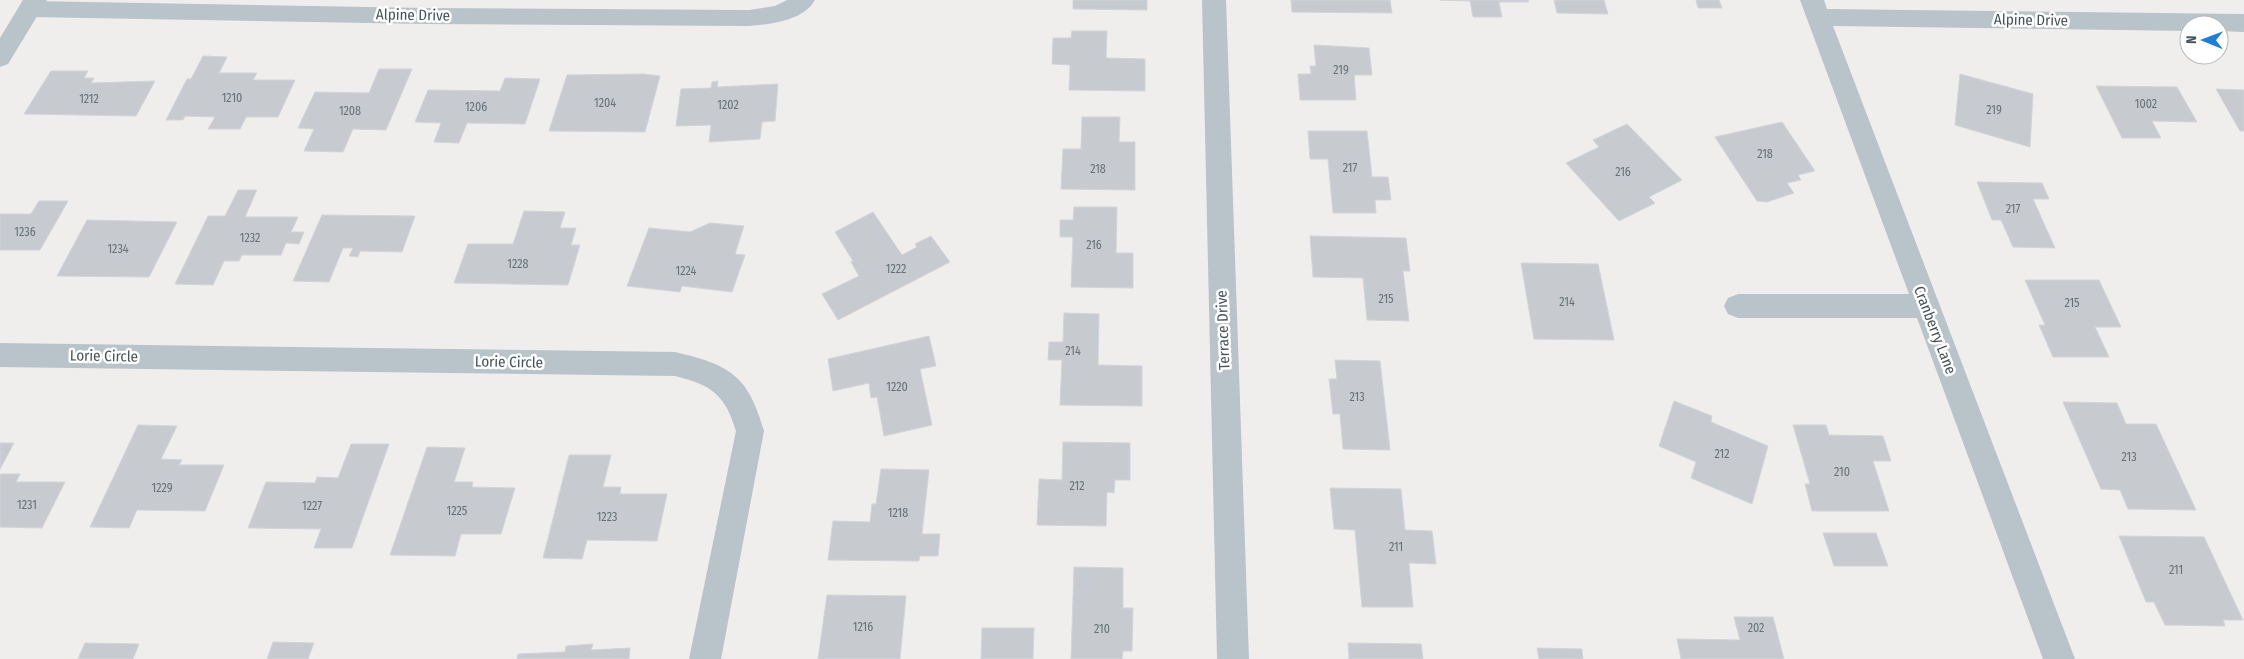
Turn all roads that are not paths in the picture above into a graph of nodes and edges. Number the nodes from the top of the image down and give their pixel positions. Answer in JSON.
{"nodes":[{"id":1,"x":1214,"y":0,"type":"edge"},
{"id":2,"x":2208,"y":0,"type":"edge"},
{"id":3,"x":32,"y":4,"type":"edge"},
{"id":4,"x":799,"y":4,"type":"edge"},
{"id":5,"x":429,"y":8,"type":"edge"},
{"id":6,"x":1815,"y":9,"type":"edge"},
{"id":7,"x":2233,"y":22,"type":"edge"},
{"id":8,"x":0,"y":58,"type":"edge"},
{"id":9,"x":1738,"y":306,"type":"dead end"},
{"id":10,"x":1926,"y":306,"type":"junction"},
{"id":11,"x":0,"y":355,"type":"edge"},
{"id":12,"x":705,"y":659,"type":"edge"},
{"id":13,"x":1233,"y":659,"type":"edge"},
{"id":14,"x":2059,"y":659,"type":"edge"}],
"edges":[{"from":1,"to":13,"type":"street","name":"Terrace Drive"},
{"from":2,"to":7,"type":"street"},
{"from":3,"to":5,"type":"street","name":"Alpine Drive"},
{"from":3,"to":8,"type":"street"},
{"from":4,"to":5,"type":"street","name":"Alpine Drive"},
{"from":6,"to":7,"type":"street","name":"Alpine Drive"},
{"from":6,"to":10,"type":"street","name":"Cranberry Lane"},
{"from":9,"to":10,"type":"street"},
{"from":10,"to":14,"type":"street","name":"Cranberry Lane"},
{"from":11,"to":12,"type":"street","name":"Lorie Circle"}]}
